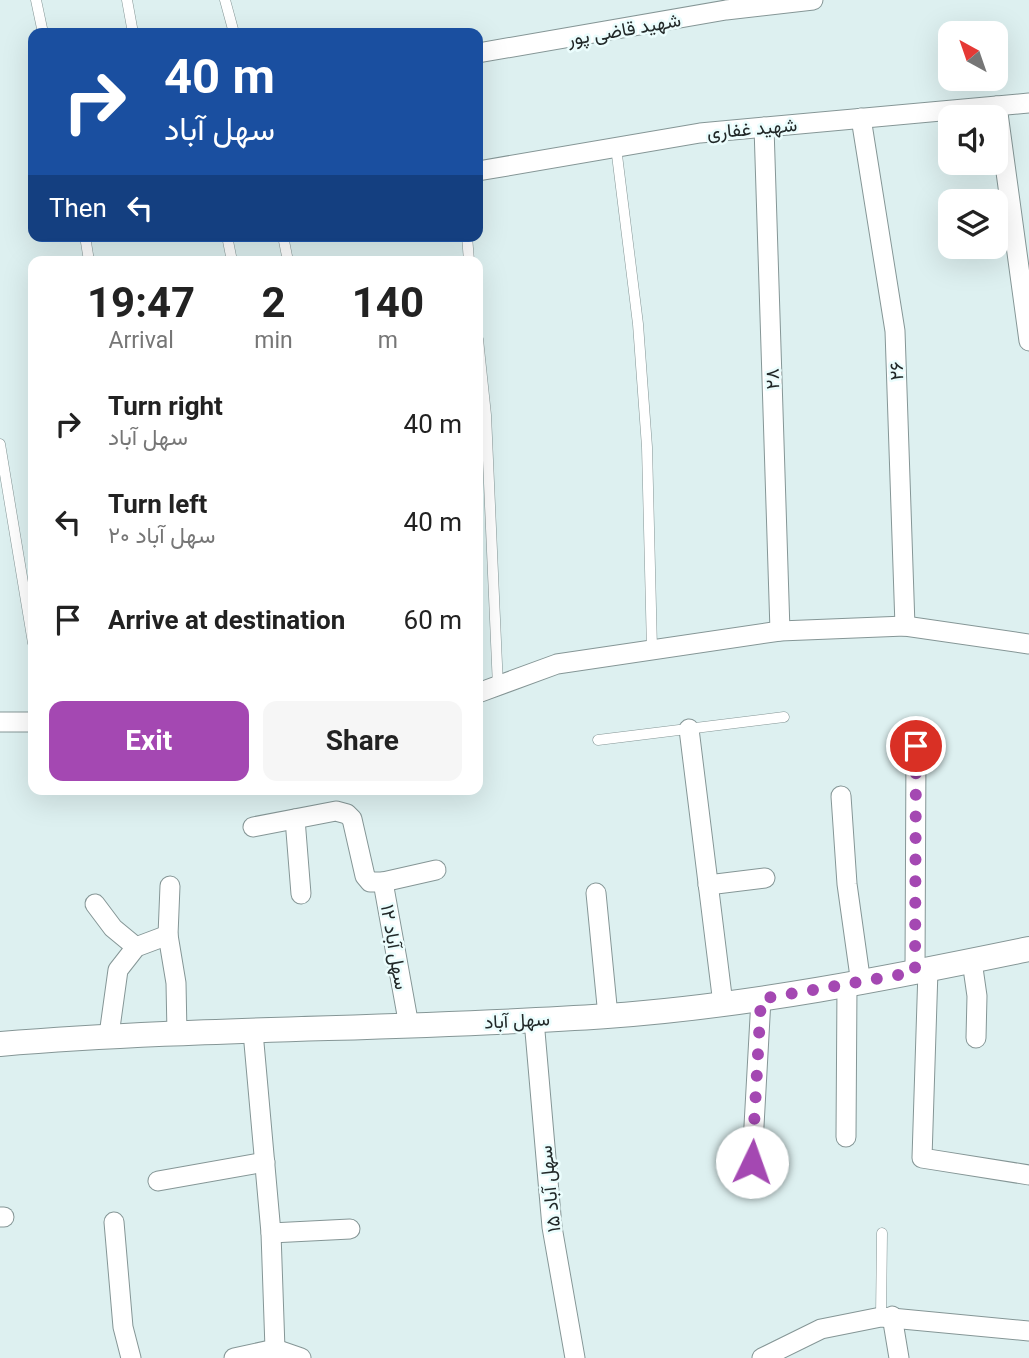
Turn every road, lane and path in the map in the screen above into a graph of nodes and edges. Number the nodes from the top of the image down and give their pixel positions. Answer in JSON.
{"nodes":[{"id":1,"x":36,"y":0,"type":"edge"},
{"id":2,"x":127,"y":0,"type":"edge"},
{"id":3,"x":225,"y":0,"type":"edge"},
{"id":4,"x":813,"y":0,"type":"edge"},
{"id":5,"x":42,"y":28,"type":"edge"},
{"id":6,"x":132,"y":28,"type":"edge"},
{"id":7,"x":233,"y":28,"type":"edge"},
{"id":8,"x":483,"y":53,"type":"edge"},
{"id":9,"x":1029,"y":103,"type":"edge"},
{"id":10,"x":1008,"y":105,"type":"edge"},
{"id":11,"x":938,"y":111,"type":"edge"},
{"id":12,"x":861,"y":118,"type":"junction"},
{"id":13,"x":764,"y":127,"type":"junction"},
{"id":14,"x":616,"y":147,"type":"junction"},
{"id":15,"x":483,"y":170,"type":"edge"},
{"id":16,"x":1007,"y":175,"type":"edge"},
{"id":17,"x":1029,"y":341,"type":"edge"},
{"id":18,"x":483,"y":386,"type":"edge"},
{"id":19,"x":0,"y":444,"type":"edge"},
{"id":20,"x":28,"y":613,"type":"edge"},
{"id":21,"x":905,"y":626,"type":"junction"},
{"id":22,"x":780,"y":631,"type":"junction"},
{"id":23,"x":1029,"y":644,"type":"edge"},
{"id":24,"x":652,"y":649,"type":"junction"},
{"id":25,"x":498,"y":687,"type":"junction"},
{"id":26,"x":483,"y":692,"type":"edge"},
{"id":27,"x":784,"y":717,"type":"dead end"},
{"id":28,"x":0,"y":722,"type":"edge"},
{"id":29,"x":28,"y":722,"type":"edge"},
{"id":30,"x":689,"y":729,"type":"junction"},
{"id":31,"x":598,"y":740,"type":"dead end"},
{"id":32,"x":916,"y":746,"type":"dead end"},
{"id":33,"x":841,"y":796,"type":"dead end"},
{"id":34,"x":295,"y":819,"type":"junction"},
{"id":35,"x":253,"y":828,"type":"dead end"},
{"id":36,"x":436,"y":870,"type":"dead end"},
{"id":37,"x":765,"y":878,"type":"dead end"},
{"id":38,"x":383,"y":882,"type":"junction"},
{"id":39,"x":708,"y":884,"type":"junction"},
{"id":40,"x":170,"y":886,"type":"dead end"},
{"id":41,"x":596,"y":893,"type":"dead end"},
{"id":42,"x":301,"y":894,"type":"dead end"},
{"id":43,"x":95,"y":904,"type":"dead end"},
{"id":44,"x":168,"y":935,"type":"junction"},
{"id":45,"x":136,"y":947,"type":"junction"},
{"id":46,"x":1029,"y":949,"type":"edge"},
{"id":47,"x":972,"y":961,"type":"junction"},
{"id":48,"x":921,"y":971,"type":"junction"},
{"id":49,"x":854,"y":985,"type":"junction"},
{"id":50,"x":761,"y":999,"type":"junction"},
{"id":51,"x":723,"y":1004,"type":"junction"},
{"id":52,"x":608,"y":1016,"type":"junction"},
{"id":53,"x":534,"y":1020,"type":"junction"},
{"id":54,"x":409,"y":1026,"type":"junction"},
{"id":55,"x":253,"y":1032,"type":"junction"},
{"id":56,"x":177,"y":1033,"type":"junction"},
{"id":57,"x":109,"y":1035,"type":"junction"},
{"id":58,"x":976,"y":1038,"type":"dead end"},
{"id":59,"x":0,"y":1044,"type":"edge"},
{"id":60,"x":846,"y":1137,"type":"dead end"},
{"id":61,"x":265,"y":1162,"type":"junction"},
{"id":62,"x":752,"y":1162,"type":"dead end"},
{"id":63,"x":1029,"y":1175,"type":"edge"},
{"id":64,"x":158,"y":1181,"type":"dead end"},
{"id":65,"x":114,"y":1222,"type":"dead end"},
{"id":66,"x":351,"y":1229,"type":"dead end"},
{"id":67,"x":271,"y":1233,"type":"junction"},
{"id":68,"x":883,"y":1233,"type":"dead end"},
{"id":69,"x":887,"y":1317,"type":"junction"},
{"id":70,"x":1029,"y":1331,"type":"edge"},
{"id":71,"x":275,"y":1349,"type":"junction"},
{"id":72,"x":131,"y":1358,"type":"edge"},
{"id":73,"x":234,"y":1358,"type":"edge"},
{"id":74,"x":301,"y":1358,"type":"edge"},
{"id":75,"x":575,"y":1358,"type":"edge"},
{"id":76,"x":762,"y":1358,"type":"edge"},
{"id":77,"x":899,"y":1358,"type":"edge"}],
"edges":[{"from":1,"to":5,"type":"lane"},
{"from":2,"to":6,"type":"lane"},
{"from":3,"to":7,"type":"lane"},
{"from":4,"to":8,"type":"street","name":"شهید قاضی پور"},
{"from":9,"to":10,"type":"street","name":"شهید غفاری"},
{"from":11,"to":12,"type":"street","name":"شهید غفاری"},
{"from":12,"to":13,"type":"street","name":"شهید غفاری"},
{"from":12,"to":21,"type":"street","name":"۲۶"},
{"from":13,"to":14,"type":"street","name":"شهید غفاری"},
{"from":13,"to":22,"type":"street","name":"۲۸"},
{"from":14,"to":15,"type":"street","name":"شهید غفاری"},
{"from":14,"to":24,"type":"lane"},
{"from":16,"to":17,"type":"street"},
{"from":18,"to":25,"type":"lane"},
{"from":19,"to":20,"type":"lane"},
{"from":21,"to":22,"type":"street"},
{"from":21,"to":23,"type":"street"},
{"from":22,"to":24,"type":"street"},
{"from":24,"to":25,"type":"street"},
{"from":25,"to":26,"type":"street"},
{"from":27,"to":30,"type":"lane"},
{"from":28,"to":29,"type":"street"},
{"from":30,"to":31,"type":"lane"},
{"from":30,"to":39,"type":"street"},
{"from":32,"to":48,"type":"street"},
{"from":33,"to":49,"type":"street"},
{"from":34,"to":35,"type":"street","name":"سهل آباد ۱۲"},
{"from":34,"to":38,"type":"street","name":"سهل آباد ۱۲"},
{"from":34,"to":42,"type":"street"},
{"from":36,"to":38,"type":"street"},
{"from":37,"to":39,"type":"street"},
{"from":38,"to":54,"type":"street","name":"سهل آباد ۱۲"},
{"from":39,"to":51,"type":"street"},
{"from":40,"to":44,"type":"street"},
{"from":41,"to":52,"type":"street"},
{"from":43,"to":45,"type":"street"},
{"from":44,"to":45,"type":"street"},
{"from":44,"to":56,"type":"street"},
{"from":45,"to":57,"type":"street"},
{"from":46,"to":47,"type":"street","name":"سهل آباد"},
{"from":47,"to":48,"type":"street","name":"سهل آباد"},
{"from":47,"to":58,"type":"street"},
{"from":48,"to":49,"type":"street","name":"سهل آباد"},
{"from":48,"to":63,"type":"street"},
{"from":49,"to":50,"type":"street","name":"سهل آباد"},
{"from":49,"to":60,"type":"street"},
{"from":50,"to":51,"type":"street","name":"سهل آباد"},
{"from":50,"to":62,"type":"street"},
{"from":51,"to":52,"type":"street","name":"سهل آباد"},
{"from":52,"to":53,"type":"street","name":"سهل آباد"},
{"from":53,"to":54,"type":"street","name":"سهل آباد"},
{"from":53,"to":75,"type":"street","name":"سهل آباد ۱۵"},
{"from":54,"to":55,"type":"street","name":"سهل آباد"},
{"from":55,"to":56,"type":"street","name":"سهل آباد"},
{"from":55,"to":61,"type":"street"},
{"from":56,"to":57,"type":"street","name":"سهل آباد"},
{"from":57,"to":59,"type":"street","name":"سهل آباد"},
{"from":61,"to":64,"type":"street"},
{"from":61,"to":67,"type":"street"},
{"from":65,"to":72,"type":"street"},
{"from":66,"to":67,"type":"street"},
{"from":67,"to":71,"type":"street"},
{"from":68,"to":69,"type":"lane"},
{"from":69,"to":70,"type":"street"},
{"from":69,"to":76,"type":"street"},
{"from":69,"to":77,"type":"street"},
{"from":71,"to":73,"type":"street"},
{"from":71,"to":74,"type":"street"}]}
